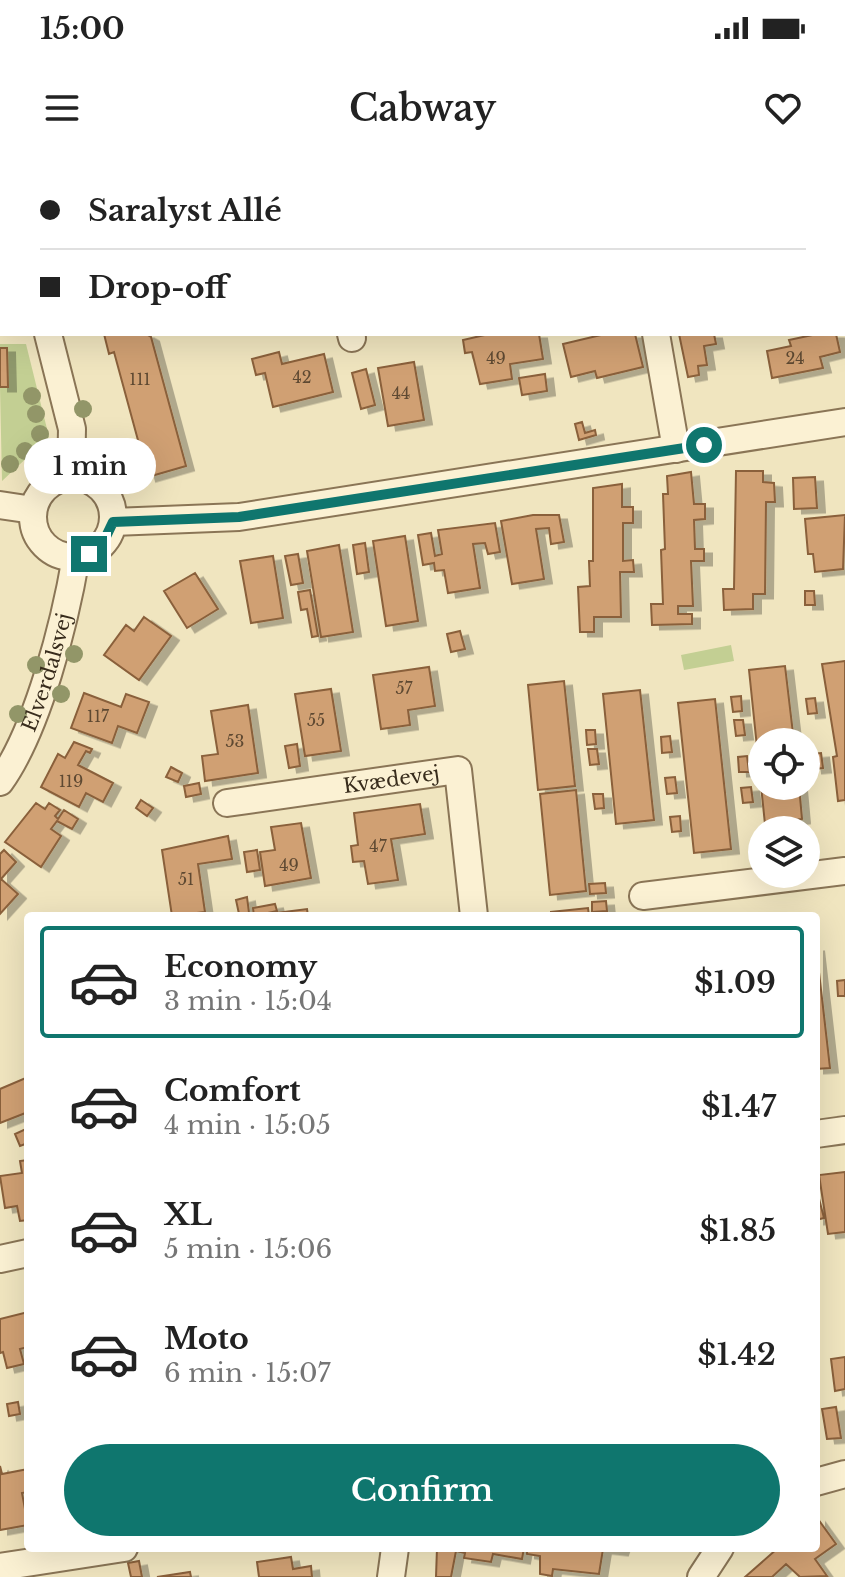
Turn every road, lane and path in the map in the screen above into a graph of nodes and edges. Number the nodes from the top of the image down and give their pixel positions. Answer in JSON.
{"nodes":[{"id":1,"x":49,"y":336,"type":"edge"},
{"id":2,"x":656,"y":336,"type":"edge"},
{"id":3,"x":845,"y":422,"type":"edge"},
{"id":4,"x":676,"y":449,"type":"junction"},
{"id":5,"x":71,"y":477,"type":"junction"},
{"id":6,"x":0,"y":505,"type":"edge"},
{"id":7,"x":33,"y":510,"type":"junction"},
{"id":8,"x":113,"y":522,"type":"junction"},
{"id":9,"x":76,"y":557,"type":"junction"},
{"id":10,"x":0,"y":782,"type":"edge"},
{"id":11,"x":227,"y":803,"type":"dead end"},
{"id":12,"x":845,"y":871,"type":"edge"},
{"id":13,"x":643,"y":896,"type":"dead end"},
{"id":14,"x":474,"y":912,"type":"edge"},
{"id":15,"x":845,"y":1130,"type":"edge"},
{"id":16,"x":820,"y":1133,"type":"edge"},
{"id":17,"x":24,"y":1254,"type":"edge"},
{"id":18,"x":0,"y":1259,"type":"edge"},
{"id":19,"x":845,"y":1474,"type":"edge"},
{"id":20,"x":820,"y":1481,"type":"edge"},
{"id":21,"x":98,"y":1552,"type":"edge"},
{"id":22,"x":394,"y":1552,"type":"edge"},
{"id":23,"x":717,"y":1552,"type":"edge"},
{"id":24,"x":0,"y":1567,"type":"edge"},
{"id":25,"x":391,"y":1577,"type":"edge"},
{"id":26,"x":701,"y":1577,"type":"edge"}],
"edges":[{"from":1,"to":5,"type":"street"},
{"from":2,"to":4,"type":"street"},
{"from":3,"to":4,"type":"street"},
{"from":4,"to":8,"type":"street"},
{"from":5,"to":7,"type":"street"},
{"from":5,"to":8,"type":"street"},
{"from":6,"to":7,"type":"street"},
{"from":7,"to":9,"type":"street"},
{"from":8,"to":9,"type":"street"},
{"from":9,"to":10,"type":"street","name":"Elverdalsvej"},
{"from":11,"to":14,"type":"street","name":"Kvædevej"},
{"from":12,"to":13,"type":"street"},
{"from":15,"to":16,"type":"street"},
{"from":17,"to":18,"type":"street"},
{"from":19,"to":20,"type":"street"},
{"from":21,"to":24,"type":"street"},
{"from":22,"to":25,"type":"street"},
{"from":23,"to":26,"type":"street"}]}
